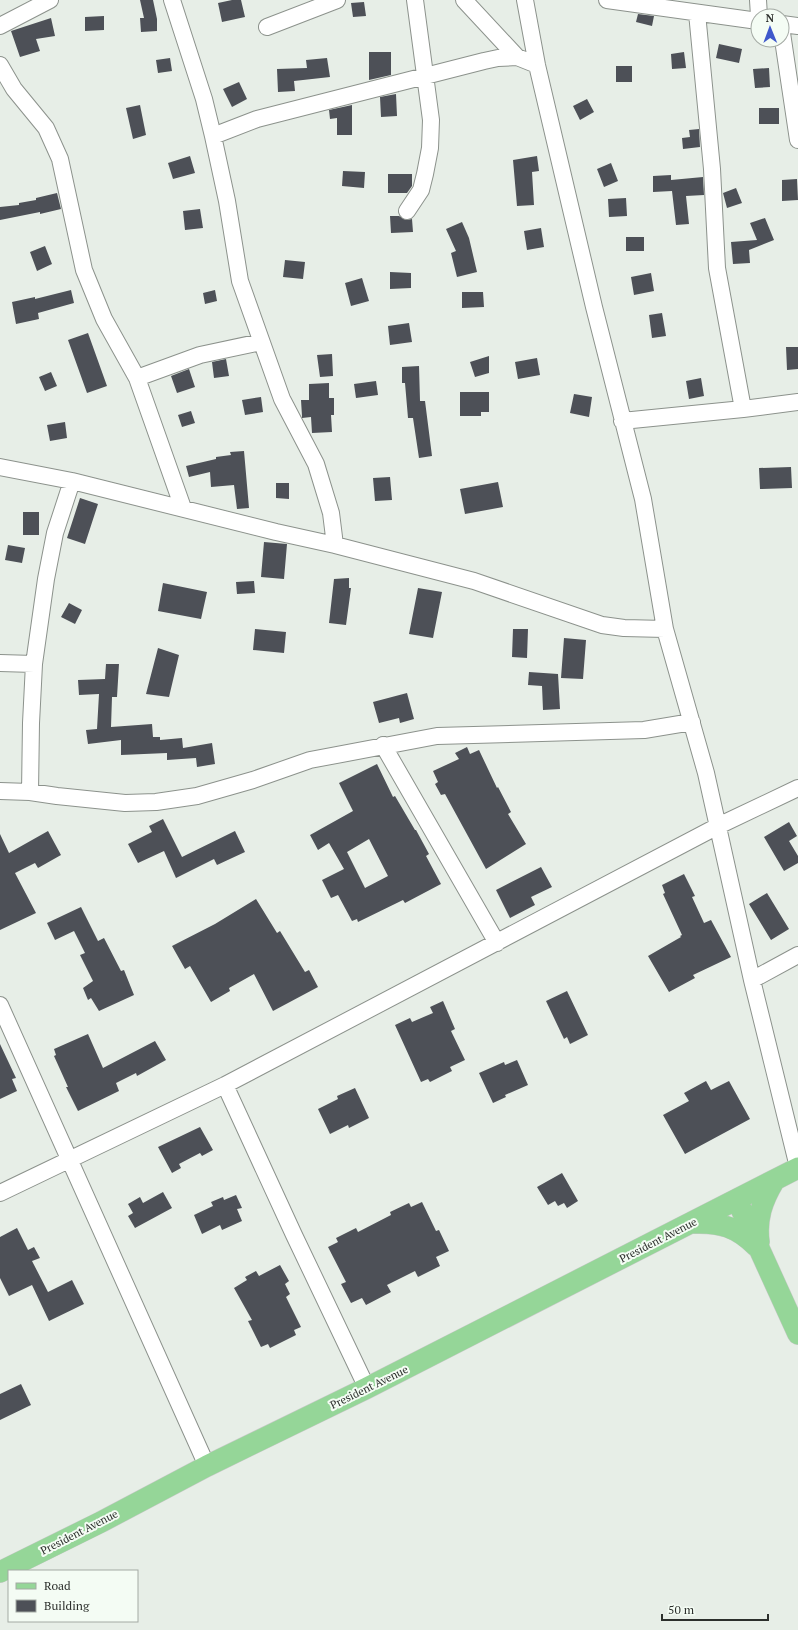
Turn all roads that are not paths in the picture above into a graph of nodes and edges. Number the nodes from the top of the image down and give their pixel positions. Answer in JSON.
{"nodes":[{"id":1,"x":50,"y":0,"type":"edge"},
{"id":2,"x":172,"y":0,"type":"edge"},
{"id":3,"x":337,"y":0,"type":"edge"},
{"id":4,"x":415,"y":0,"type":"edge"},
{"id":5,"x":464,"y":0,"type":"edge"},
{"id":6,"x":526,"y":0,"type":"edge"},
{"id":7,"x":607,"y":0,"type":"edge"},
{"id":8,"x":697,"y":13,"type":"junction"},
{"id":9,"x":750,"y":20,"type":"edge"},
{"id":10,"x":0,"y":26,"type":"edge"},
{"id":11,"x":267,"y":27,"type":"dead end"},
{"id":12,"x":784,"y":48,"type":"edge"},
{"id":13,"x":517,"y":57,"type":"junction"},
{"id":14,"x":0,"y":65,"type":"edge"},
{"id":15,"x":537,"y":65,"type":"junction"},
{"id":16,"x":425,"y":76,"type":"junction"},
{"id":17,"x":213,"y":136,"type":"junction"},
{"id":18,"x":798,"y":140,"type":"edge"},
{"id":19,"x":407,"y":211,"type":"dead end"},
{"id":20,"x":261,"y":342,"type":"junction"},
{"id":21,"x":136,"y":378,"type":"junction"},
{"id":22,"x":798,"y":402,"type":"edge"},
{"id":23,"x":743,"y":409,"type":"junction"},
{"id":24,"x":622,"y":421,"type":"junction"},
{"id":25,"x":0,"y":468,"type":"edge"},
{"id":26,"x":72,"y":481,"type":"junction"},
{"id":27,"x":183,"y":508,"type":"junction"},
{"id":28,"x":335,"y":545,"type":"junction"},
{"id":29,"x":665,"y":630,"type":"junction"},
{"id":30,"x":0,"y":663,"type":"edge"},
{"id":31,"x":34,"y":664,"type":"junction"},
{"id":32,"x":692,"y":722,"type":"junction"},
{"id":33,"x":383,"y":745,"type":"junction"},
{"id":34,"x":798,"y":788,"type":"edge"},
{"id":35,"x":0,"y":791,"type":"edge"},
{"id":36,"x":30,"y":792,"type":"junction"},
{"id":37,"x":718,"y":826,"type":"junction"},
{"id":38,"x":497,"y":943,"type":"junction"},
{"id":39,"x":798,"y":955,"type":"edge"},
{"id":40,"x":752,"y":980,"type":"junction"},
{"id":41,"x":0,"y":1005,"type":"edge"},
{"id":42,"x":225,"y":1085,"type":"junction"},
{"id":43,"x":70,"y":1160,"type":"junction"},
{"id":44,"x":798,"y":1168,"type":"edge"},
{"id":45,"x":774,"y":1181,"type":"junction"},
{"id":46,"x":0,"y":1193,"type":"edge"},
{"id":47,"x":737,"y":1200,"type":"junction"},
{"id":48,"x":693,"y":1223,"type":"junction"},
{"id":49,"x":760,"y":1250,"type":"junction"},
{"id":50,"x":798,"y":1334,"type":"edge"},
{"id":51,"x":367,"y":1388,"type":"junction"},
{"id":52,"x":208,"y":1466,"type":"junction"},
{"id":53,"x":0,"y":1572,"type":"edge"}],
"edges":[{"from":1,"to":10,"type":"street"},
{"from":2,"to":17,"type":"street"},
{"from":3,"to":11,"type":"street"},
{"from":4,"to":16,"type":"street"},
{"from":5,"to":13,"type":"street"},
{"from":6,"to":15,"type":"street"},
{"from":7,"to":8,"type":"street"},
{"from":8,"to":9,"type":"street"},
{"from":8,"to":23,"type":"street"},
{"from":12,"to":18,"type":"street"},
{"from":13,"to":15,"type":"street"},
{"from":13,"to":16,"type":"street"},
{"from":14,"to":21,"type":"street"},
{"from":15,"to":24,"type":"street"},
{"from":16,"to":17,"type":"street"},
{"from":16,"to":19,"type":"street"},
{"from":17,"to":20,"type":"street"},
{"from":20,"to":21,"type":"street"},
{"from":20,"to":28,"type":"street"},
{"from":21,"to":27,"type":"street"},
{"from":22,"to":23,"type":"street"},
{"from":23,"to":24,"type":"street"},
{"from":24,"to":29,"type":"street"},
{"from":25,"to":26,"type":"street"},
{"from":26,"to":27,"type":"street"},
{"from":26,"to":31,"type":"street"},
{"from":27,"to":28,"type":"street"},
{"from":28,"to":29,"type":"street"},
{"from":29,"to":32,"type":"street"},
{"from":30,"to":31,"type":"street"},
{"from":31,"to":36,"type":"street"},
{"from":32,"to":33,"type":"street"},
{"from":32,"to":37,"type":"street"},
{"from":33,"to":36,"type":"street"},
{"from":33,"to":38,"type":"street"},
{"from":34,"to":37,"type":"street"},
{"from":35,"to":36,"type":"street"},
{"from":37,"to":38,"type":"street"},
{"from":37,"to":40,"type":"street"},
{"from":38,"to":42,"type":"street"},
{"from":39,"to":40,"type":"street"},
{"from":40,"to":44,"type":"street"},
{"from":41,"to":43,"type":"street"},
{"from":42,"to":43,"type":"street"},
{"from":42,"to":51,"type":"street"},
{"from":43,"to":46,"type":"street"},
{"from":43,"to":52,"type":"street"},
{"from":44,"to":45,"type":"main road","name":"President Avenue"},
{"from":45,"to":47,"type":"main road","name":"President Avenue"},
{"from":45,"to":49,"type":"main road"},
{"from":47,"to":48,"type":"main road","name":"President Avenue"},
{"from":47,"to":49,"type":"main road"},
{"from":48,"to":49,"type":"main road"},
{"from":48,"to":51,"type":"main road","name":"President Avenue"},
{"from":49,"to":50,"type":"main road"},
{"from":51,"to":52,"type":"main road","name":"President Avenue"},
{"from":52,"to":53,"type":"main road","name":"President Avenue"}]}
